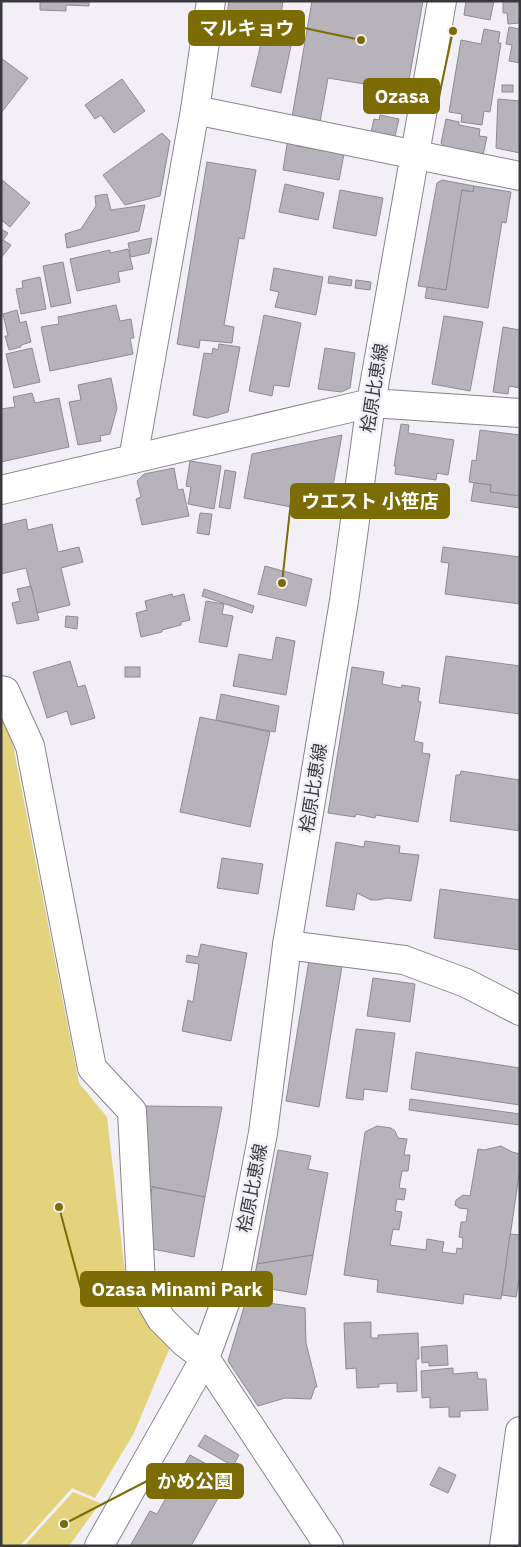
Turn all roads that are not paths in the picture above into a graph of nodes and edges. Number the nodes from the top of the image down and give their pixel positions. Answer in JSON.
{"nodes":[{"id":1,"x":210,"y":1,"type":"edge"},
{"id":2,"x":442,"y":1,"type":"edge"},
{"id":3,"x":195,"y":110,"type":"junction"},
{"id":4,"x":415,"y":154,"type":"junction"},
{"id":5,"x":520,"y":176,"type":"edge"},
{"id":6,"x":371,"y":403,"type":"junction"},
{"id":7,"x":520,"y":413,"type":"edge"},
{"id":8,"x":133,"y":459,"type":"junction"},
{"id":9,"x":1,"y":490,"type":"edge"},
{"id":10,"x":1,"y":690,"type":"edge"},
{"id":11,"x":287,"y":945,"type":"junction"},
{"id":12,"x":520,"y":1011,"type":"edge"},
{"id":13,"x":205,"y":1358,"type":"junction"},
{"id":14,"x":520,"y":1431,"type":"edge"},
{"id":15,"x":99,"y":1546,"type":"edge"},
{"id":16,"x":329,"y":1546,"type":"edge"},
{"id":17,"x":504,"y":1546,"type":"edge"}],
"edges":[{"from":1,"to":3,"type":"street"},
{"from":2,"to":4,"type":"street","name":"桧原比恵線"},
{"from":3,"to":4,"type":"street"},
{"from":3,"to":8,"type":"street"},
{"from":4,"to":5,"type":"street"},
{"from":4,"to":6,"type":"street","name":"桧原比恵線"},
{"from":6,"to":7,"type":"street"},
{"from":6,"to":8,"type":"street"},
{"from":6,"to":11,"type":"street","name":"桧原比恵線"},
{"from":8,"to":9,"type":"street"},
{"from":10,"to":13,"type":"street"},
{"from":11,"to":12,"type":"street"},
{"from":11,"to":13,"type":"street","name":"桧原比恵線"},
{"from":13,"to":15,"type":"street","name":"桧原比恵線"},
{"from":13,"to":16,"type":"street"},
{"from":14,"to":17,"type":"street"}]}
